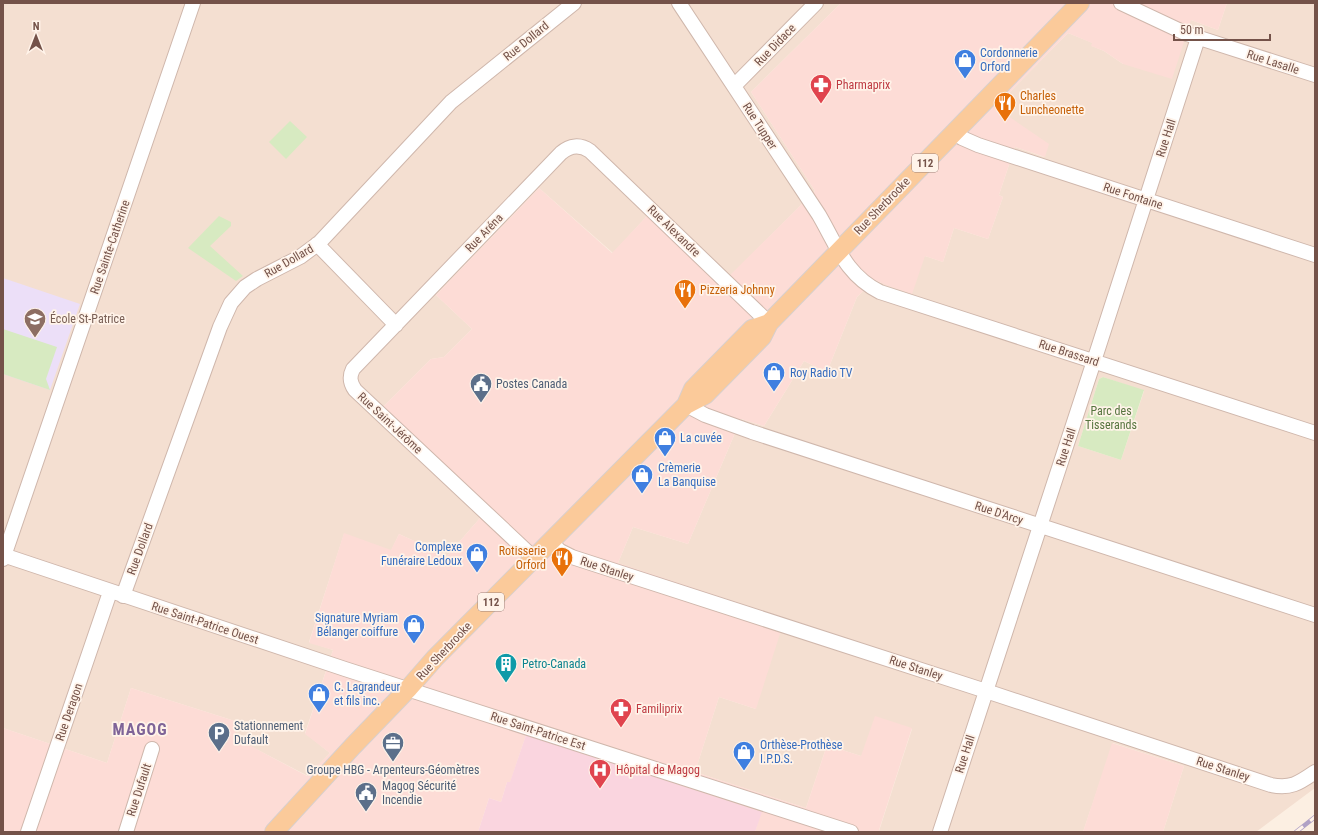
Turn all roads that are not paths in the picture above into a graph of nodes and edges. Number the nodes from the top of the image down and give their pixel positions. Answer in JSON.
{"nodes":[{"id":1,"x":193,"y":3,"type":"edge"},
{"id":2,"x":574,"y":3,"type":"edge"},
{"id":3,"x":679,"y":3,"type":"edge"},
{"id":4,"x":816,"y":3,"type":"edge"},
{"id":5,"x":1080,"y":3,"type":"edge"},
{"id":6,"x":1121,"y":3,"type":"edge"},
{"id":7,"x":1198,"y":38,"type":"junction"},
{"id":8,"x":1315,"y":75,"type":"edge"},
{"id":9,"x":734,"y":86,"type":"junction"},
{"id":10,"x":954,"y":132,"type":"junction"},
{"id":11,"x":575,"y":146,"type":"joint"},
{"id":12,"x":1146,"y":200,"type":"junction"},
{"id":13,"x":317,"y":244,"type":"junction"},
{"id":14,"x":838,"y":251,"type":"junction"},
{"id":15,"x":1315,"y":255,"type":"edge"},
{"id":16,"x":769,"y":323,"type":"junction"},
{"id":17,"x":396,"y":325,"type":"junction"},
{"id":18,"x":1094,"y":361,"type":"junction"},
{"id":19,"x":686,"y":405,"type":"junction"},
{"id":20,"x":1315,"y":433,"type":"edge"},
{"id":21,"x":1040,"y":526,"type":"junction"},
{"id":22,"x":550,"y":542,"type":"junction"},
{"id":23,"x":3,"y":557,"type":"edge"},
{"id":24,"x":534,"y":558,"type":"junction"},
{"id":25,"x":117,"y":594,"type":"junction"},
{"id":26,"x":1315,"y":615,"type":"edge"},
{"id":27,"x":408,"y":690,"type":"junction"},
{"id":28,"x":986,"y":690,"type":"junction"},
{"id":29,"x":152,"y":749,"type":"dead end"},
{"id":30,"x":1315,"y":772,"type":"edge"},
{"id":31,"x":28,"y":832,"type":"edge"},
{"id":32,"x":126,"y":832,"type":"edge"},
{"id":33,"x":274,"y":832,"type":"edge"},
{"id":34,"x":851,"y":832,"type":"edge"},
{"id":35,"x":940,"y":832,"type":"edge"}],
"edges":[{"from":1,"to":23,"type":"street","name":"Rue Sainte-Catherine"},
{"from":2,"to":13,"type":"street","name":"Rue Dollard"},
{"from":3,"to":9,"type":"street","name":"Rue Tupper"},
{"from":4,"to":9,"type":"street","name":"Rue Didace"},
{"from":5,"to":10,"type":"main road","name":"Rue Sherbrooke","number":"112"},
{"from":6,"to":7,"type":"street","name":"Rue Lasalle"},
{"from":7,"to":8,"type":"street","name":"Rue Lasalle"},
{"from":7,"to":12,"type":"street","name":"Rue Hall"},
{"from":9,"to":14,"type":"street","name":"Rue Tupper"},
{"from":10,"to":12,"type":"street","name":"Rue Fontaine"},
{"from":10,"to":14,"type":"main road","name":"Rue Sherbrooke","number":"112"},
{"from":11,"to":16,"type":"street","name":"Rue Alexandre"},
{"from":11,"to":17,"type":"street","name":"Rue Aréna"},
{"from":12,"to":15,"type":"street","name":"Rue Fontaine"},
{"from":12,"to":18,"type":"street","name":"Rue Hall"},
{"from":13,"to":17,"type":"street"},
{"from":13,"to":25,"type":"street","name":"Rue Dollard"},
{"from":14,"to":16,"type":"main road","name":"Rue Sherbrooke","number":"112"},
{"from":14,"to":18,"type":"street","name":"Rue Brassard"},
{"from":16,"to":19,"type":"main road","name":"Rue Sherbrooke","number":"112"},
{"from":17,"to":24,"type":"street","name":"Rue Saint-Jérôme"},
{"from":18,"to":20,"type":"street","name":"Rue Brassard"},
{"from":18,"to":21,"type":"street","name":"Rue Hall"},
{"from":19,"to":21,"type":"street","name":"Rue D'Arcy"},
{"from":19,"to":22,"type":"main road","name":"Rue Sherbrooke","number":"112"},
{"from":21,"to":26,"type":"street","name":"Rue D'Arcy"},
{"from":21,"to":28,"type":"street","name":"Rue Hall"},
{"from":22,"to":24,"type":"main road","name":"Rue Sherbrooke","number":"112"},
{"from":22,"to":28,"type":"street","name":"Rue Stanley"},
{"from":23,"to":25,"type":"street","name":"Rue Saint-Patrice Ouest"},
{"from":24,"to":27,"type":"main road","name":"Rue Sherbrooke","number":"112"},
{"from":25,"to":27,"type":"street","name":"Rue Saint-Patrice Ouest"},
{"from":25,"to":31,"type":"street","name":"Rue Deragon"},
{"from":27,"to":33,"type":"main road","name":"Rue Sherbrooke","number":"112"},
{"from":27,"to":34,"type":"street","name":"Rue Saint-Patrice Est"},
{"from":28,"to":30,"type":"street","name":"Rue Stanley"},
{"from":28,"to":35,"type":"street","name":"Rue Hall"},
{"from":29,"to":32,"type":"street","name":"Rue Dufault"}]}
